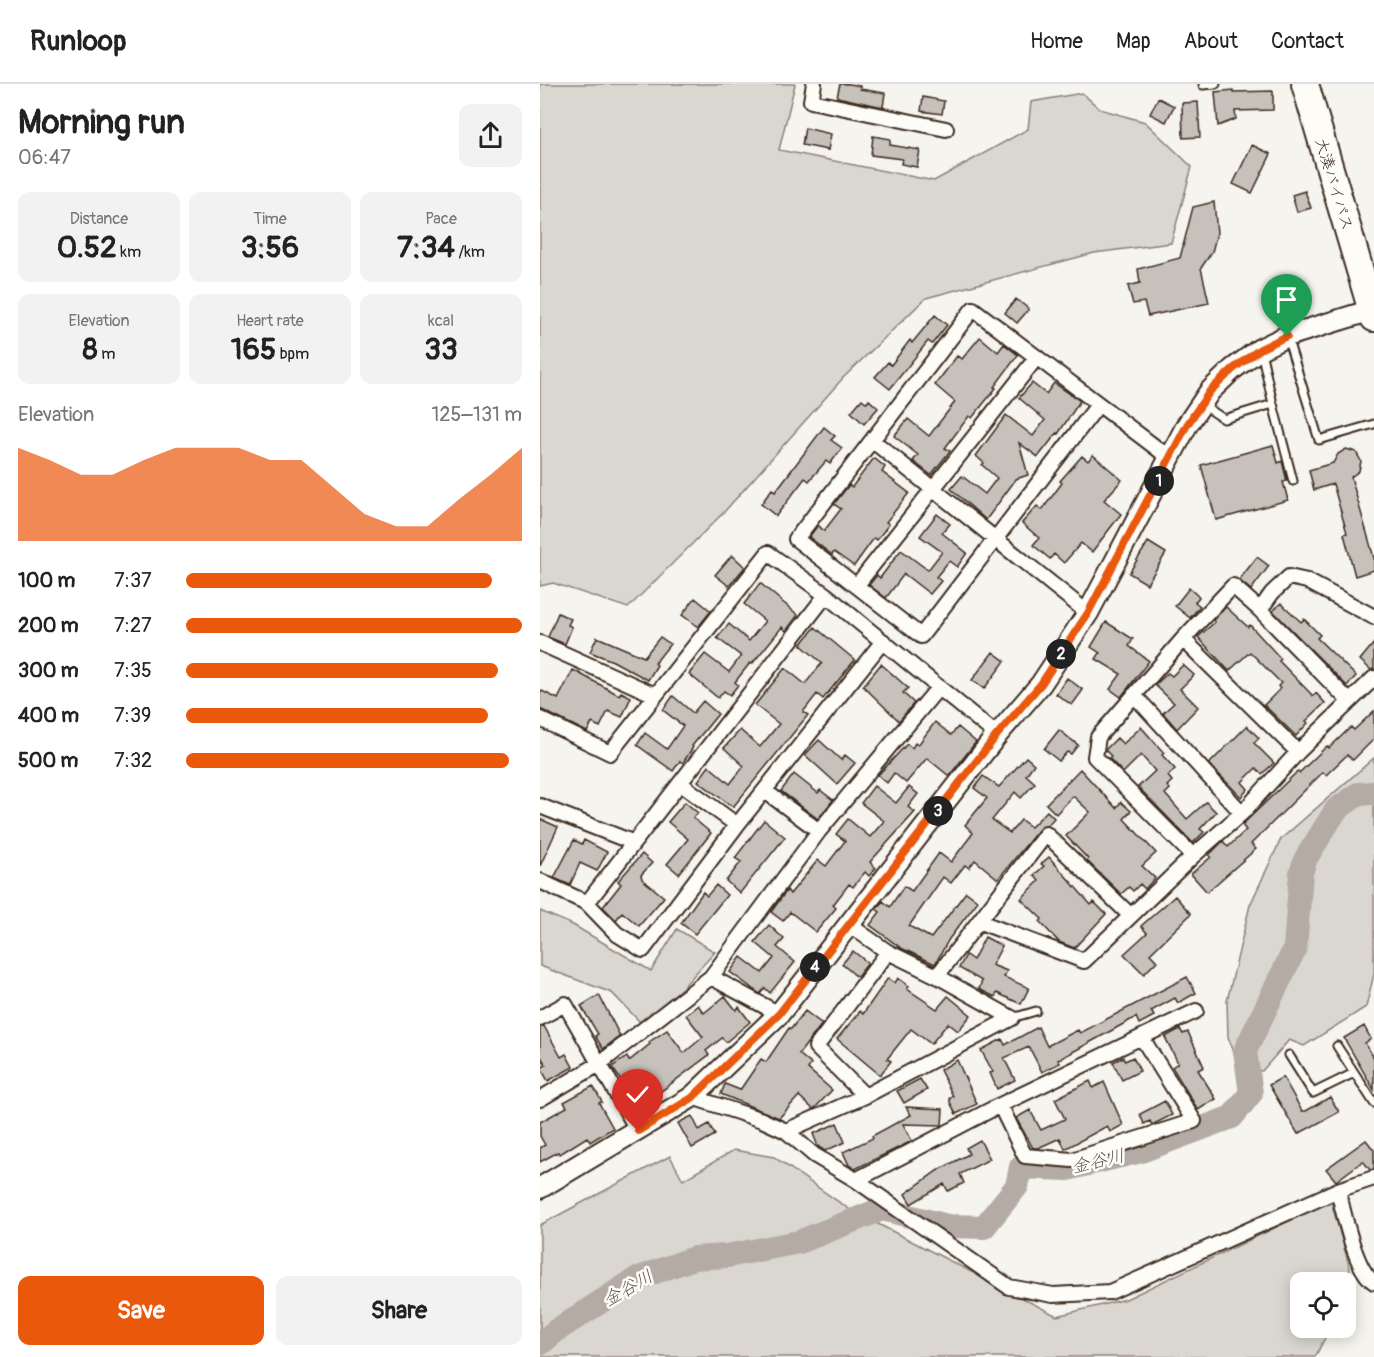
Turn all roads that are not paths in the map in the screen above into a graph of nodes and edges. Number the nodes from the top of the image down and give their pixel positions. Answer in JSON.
{"nodes":[{"id":1,"x":814,"y":84,"type":"edge"},
{"id":2,"x":1216,"y":84,"type":"edge"},
{"id":3,"x":1305,"y":84,"type":"edge"},
{"id":4,"x":1203,"y":85,"type":"edge"},
{"id":5,"x":946,"y":129,"type":"dead end"},
{"id":6,"x":1366,"y":264,"type":"edge"},
{"id":7,"x":1373,"y":314,"type":"edge"},
{"id":8,"x":1287,"y":336,"type":"junction"},
{"id":9,"x":1260,"y":349,"type":"junction"},
{"id":10,"x":1037,"y":357,"type":"junction"},
{"id":11,"x":1201,"y":404,"type":"junction"},
{"id":12,"x":1273,"y":404,"type":"junction"},
{"id":13,"x":1098,"y":405,"type":"junction"},
{"id":14,"x":1374,"y":424,"type":"edge"},
{"id":15,"x":873,"y":441,"type":"junction"},
{"id":16,"x":1171,"y":459,"type":"junction"},
{"id":17,"x":1293,"y":481,"type":"dead end"},
{"id":18,"x":934,"y":489,"type":"junction"},
{"id":19,"x":994,"y":539,"type":"junction"},
{"id":20,"x":857,"y":585,"type":"junction"},
{"id":21,"x":826,"y":595,"type":"junction"},
{"id":22,"x":1260,"y":610,"type":"junction"},
{"id":23,"x":1088,"y":613,"type":"junction"},
{"id":24,"x":1374,"y":617,"type":"edge"},
{"id":25,"x":1183,"y":639,"type":"junction"},
{"id":26,"x":883,"y":641,"type":"junction"},
{"id":27,"x":540,"y":643,"type":"edge"},
{"id":28,"x":1374,"y":678,"type":"edge"},
{"id":29,"x":939,"y":687,"type":"junction"},
{"id":30,"x":655,"y":695,"type":"junction"},
{"id":31,"x":1134,"y":695,"type":"junction"},
{"id":32,"x":1350,"y":701,"type":"junction"},
{"id":33,"x":540,"y":719,"type":"edge"},
{"id":34,"x":997,"y":735,"type":"junction"},
{"id":35,"x":1298,"y":752,"type":"junction"},
{"id":36,"x":681,"y":784,"type":"junction"},
{"id":37,"x":765,"y":791,"type":"junction"},
{"id":38,"x":540,"y":806,"type":"edge"},
{"id":39,"x":1242,"y":813,"type":"junction"},
{"id":40,"x":737,"y":825,"type":"junction"},
{"id":41,"x":819,"y":831,"type":"junction"},
{"id":42,"x":632,"y":842,"type":"junction"},
{"id":43,"x":1193,"y":856,"type":"junction"},
{"id":44,"x":540,"y":881,"type":"edge"},
{"id":45,"x":587,"y":903,"type":"junction"},
{"id":46,"x":1131,"y":916,"type":"junction"},
{"id":47,"x":980,"y":922,"type":"junction"},
{"id":48,"x":848,"y":924,"type":"junction"},
{"id":49,"x":888,"y":952,"type":"junction"},
{"id":50,"x":937,"y":976,"type":"junction"},
{"id":51,"x":711,"y":977,"type":"junction"},
{"id":52,"x":1036,"y":1011,"type":"dead end"},
{"id":53,"x":1196,"y":1011,"type":"dead end"},
{"id":54,"x":779,"y":1014,"type":"junction"},
{"id":55,"x":540,"y":1018,"type":"edge"},
{"id":56,"x":1012,"y":1018,"type":"junction"},
{"id":57,"x":1142,"y":1038,"type":"junction"},
{"id":58,"x":1337,"y":1046,"type":"dead end"},
{"id":59,"x":1289,"y":1055,"type":"dead end"},
{"id":60,"x":599,"y":1064,"type":"junction"},
{"id":61,"x":1354,"y":1072,"type":"junction"},
{"id":62,"x":865,"y":1096,"type":"junction"},
{"id":63,"x":692,"y":1098,"type":"junction"},
{"id":64,"x":540,"y":1100,"type":"edge"},
{"id":65,"x":1374,"y":1102,"type":"edge"},
{"id":66,"x":1000,"y":1104,"type":"junction"},
{"id":67,"x":638,"y":1131,"type":"junction"},
{"id":68,"x":786,"y":1131,"type":"junction"},
{"id":69,"x":1374,"y":1178,"type":"edge"},
{"id":70,"x":856,"y":1179,"type":"junction"},
{"id":71,"x":540,"y":1188,"type":"edge"},
{"id":72,"x":1338,"y":1190,"type":"junction"},
{"id":73,"x":1374,"y":1282,"type":"edge"}],
"edges":[{"from":1,"to":5,"type":"street"},
{"from":2,"to":4,"type":"lane"},
{"from":3,"to":6,"type":"highway","name":"大湊バイパス"},
{"from":6,"to":7,"type":"highway","name":"大湊バイパス"},
{"from":7,"to":8,"type":"street"},
{"from":8,"to":9,"type":"street"},
{"from":8,"to":14,"type":"lane"},
{"from":9,"to":11,"type":"street"},
{"from":9,"to":12,"type":"lane"},
{"from":10,"to":13,"type":"street"},
{"from":10,"to":15,"type":"street"},
{"from":10,"to":18,"type":"street"},
{"from":11,"to":12,"type":"lane"},
{"from":11,"to":16,"type":"street"},
{"from":12,"to":17,"type":"lane"},
{"from":13,"to":16,"type":"street"},
{"from":13,"to":19,"type":"street"},
{"from":15,"to":18,"type":"street"},
{"from":15,"to":20,"type":"street"},
{"from":16,"to":23,"type":"street"},
{"from":18,"to":19,"type":"street"},
{"from":18,"to":20,"type":"street"},
{"from":19,"to":20,"type":"street"},
{"from":19,"to":23,"type":"street"},
{"from":21,"to":26,"type":"street"},
{"from":21,"to":30,"type":"street"},
{"from":21,"to":36,"type":"street"},
{"from":22,"to":24,"type":"street"},
{"from":22,"to":25,"type":"street"},
{"from":22,"to":32,"type":"street"},
{"from":23,"to":34,"type":"street"},
{"from":25,"to":31,"type":"street"},
{"from":25,"to":35,"type":"street"},
{"from":26,"to":29,"type":"street"},
{"from":26,"to":37,"type":"street"},
{"from":27,"to":30,"type":"street"},
{"from":28,"to":32,"type":"street"},
{"from":29,"to":34,"type":"street"},
{"from":29,"to":41,"type":"street"},
{"from":30,"to":33,"type":"street"},
{"from":31,"to":39,"type":"street"},
{"from":31,"to":43,"type":"street"},
{"from":32,"to":35,"type":"street"},
{"from":34,"to":48,"type":"street"},
{"from":35,"to":39,"type":"street"},
{"from":36,"to":40,"type":"street"},
{"from":36,"to":42,"type":"street"},
{"from":37,"to":40,"type":"street"},
{"from":37,"to":41,"type":"street"},
{"from":38,"to":42,"type":"street"},
{"from":39,"to":43,"type":"street"},
{"from":40,"to":45,"type":"street"},
{"from":41,"to":51,"type":"street"},
{"from":42,"to":45,"type":"street"},
{"from":43,"to":46,"type":"street"},
{"from":44,"to":45,"type":"street"},
{"from":46,"to":47,"type":"street"},
{"from":46,"to":47,"type":"street"},
{"from":47,"to":50,"type":"street"},
{"from":48,"to":49,"type":"street"},
{"from":48,"to":54,"type":"street"},
{"from":49,"to":50,"type":"street"},
{"from":49,"to":62,"type":"street"},
{"from":50,"to":56,"type":"street"},
{"from":51,"to":54,"type":"street"},
{"from":51,"to":60,"type":"street"},
{"from":52,"to":56,"type":"lane"},
{"from":53,"to":57,"type":"street"},
{"from":54,"to":63,"type":"street"},
{"from":55,"to":60,"type":"street"},
{"from":56,"to":62,"type":"street"},
{"from":57,"to":66,"type":"street"},
{"from":57,"to":66,"type":"street"},
{"from":58,"to":61,"type":"lane"},
{"from":59,"to":61,"type":"lane"},
{"from":60,"to":64,"type":"street"},
{"from":60,"to":67,"type":"street"},
{"from":61,"to":65,"type":"lane"},
{"from":62,"to":68,"type":"street"},
{"from":63,"to":67,"type":"street"},
{"from":63,"to":68,"type":"street"},
{"from":66,"to":70,"type":"street"},
{"from":67,"to":71,"type":"street"},
{"from":68,"to":70,"type":"street"},
{"from":69,"to":72,"type":"street"},
{"from":70,"to":72,"type":"street"},
{"from":72,"to":73,"type":"street"}]}
